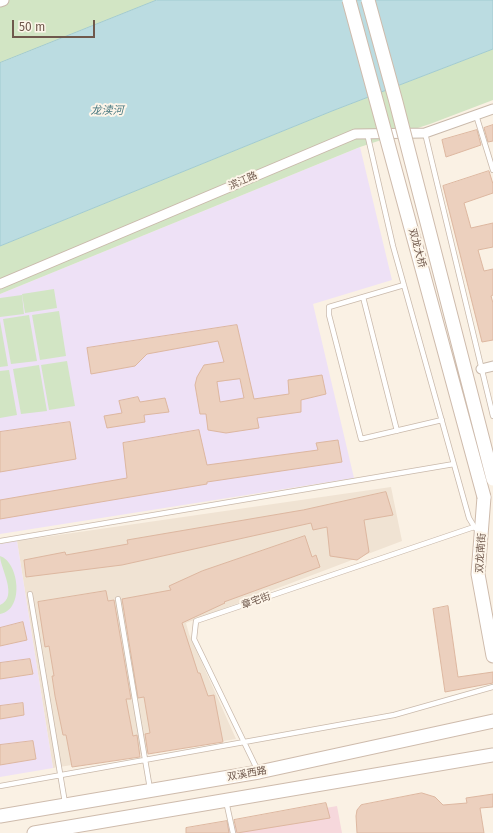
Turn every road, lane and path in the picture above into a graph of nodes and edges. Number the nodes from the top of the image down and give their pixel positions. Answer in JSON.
{"nodes":[{"id":1,"x":3,"y":0,"type":"edge"},
{"id":2,"x":349,"y":0,"type":"edge"},
{"id":3,"x":368,"y":0,"type":"edge"},
{"id":4,"x":0,"y":1,"type":"edge"},
{"id":5,"x":493,"y":109,"type":"edge"},
{"id":6,"x":476,"y":115,"type":"junction"},
{"id":7,"x":367,"y":133,"type":"junction"},
{"id":8,"x":425,"y":133,"type":"junction"},
{"id":9,"x":493,"y":170,"type":"edge"},
{"id":10,"x":0,"y":284,"type":"edge"},
{"id":11,"x":404,"y":285,"type":"junction"},
{"id":12,"x":363,"y":297,"type":"junction"},
{"id":13,"x":493,"y":366,"type":"edge"},
{"id":14,"x":481,"y":369,"type":"junction"},
{"id":15,"x":493,"y":416,"type":"edge"},
{"id":16,"x":442,"y":420,"type":"junction"},
{"id":17,"x":397,"y":431,"type":"junction"},
{"id":18,"x":454,"y":464,"type":"junction"},
{"id":19,"x":493,"y":479,"type":"edge"},
{"id":20,"x":484,"y":497,"type":"joint"},
{"id":21,"x":474,"y":527,"type":"junction"},
{"id":22,"x":482,"y":540,"type":"junction"},
{"id":23,"x":0,"y":541,"type":"edge"},
{"id":24,"x":30,"y":594,"type":"dead end"},
{"id":25,"x":118,"y":599,"type":"dead end"},
{"id":26,"x":493,"y":656,"type":"edge"},
{"id":27,"x":493,"y":687,"type":"edge"},
{"id":28,"x":493,"y":721,"type":"edge"},
{"id":29,"x":244,"y":742,"type":"junction"},
{"id":30,"x":493,"y":755,"type":"edge"},
{"id":31,"x":145,"y":760,"type":"junction"},
{"id":32,"x":259,"y":772,"type":"junction"},
{"id":33,"x":60,"y":775,"type":"junction"},
{"id":34,"x":0,"y":786,"type":"edge"},
{"id":35,"x":150,"y":791,"type":"junction"},
{"id":36,"x":226,"y":800,"type":"junction"},
{"id":37,"x":66,"y":805,"type":"junction"},
{"id":38,"x":0,"y":816,"type":"edge"},
{"id":39,"x":34,"y":833,"type":"edge"},
{"id":40,"x":233,"y":833,"type":"edge"}],
"edges":[{"from":1,"to":4,"type":"street"},
{"from":2,"to":20,"type":"main road","name":"双龙大桥","bridge":true},
{"from":3,"to":19,"type":"main road","name":"双龙大桥","bridge":true},
{"from":5,"to":6,"type":"street","name":"滨江路"},
{"from":6,"to":8,"type":"street","name":"滨江路"},
{"from":6,"to":9,"type":"lane"},
{"from":7,"to":8,"type":"street","name":"滨江路"},
{"from":7,"to":10,"type":"street","name":"滨江路"},
{"from":7,"to":11,"type":"lane"},
{"from":8,"to":14,"type":"lane"},
{"from":11,"to":12,"type":"lane"},
{"from":11,"to":16,"type":"lane"},
{"from":12,"to":17,"type":"lane"},
{"from":12,"to":17,"type":"lane"},
{"from":13,"to":14,"type":"street"},
{"from":14,"to":15,"type":"lane"},
{"from":16,"to":17,"type":"lane"},
{"from":16,"to":18,"type":"lane"},
{"from":18,"to":21,"type":"lane"},
{"from":18,"to":23,"type":"lane"},
{"from":20,"to":22,"type":"main road","name":"双龙南街"},
{"from":21,"to":22,"type":"lane"},
{"from":21,"to":29,"type":"lane","name":"章宅街"},
{"from":22,"to":26,"type":"main road","name":"双龙南街"},
{"from":24,"to":33,"type":"lane"},
{"from":25,"to":31,"type":"lane"},
{"from":27,"to":29,"type":"lane"},
{"from":28,"to":32,"type":"main road","name":"双溪西路"},
{"from":29,"to":31,"type":"lane"},
{"from":29,"to":32,"type":"lane","name":"章宅街"},
{"from":30,"to":36,"type":"main road"},
{"from":31,"to":33,"type":"lane"},
{"from":31,"to":35,"type":"lane"},
{"from":32,"to":35,"type":"main road","name":"双溪西路"},
{"from":33,"to":34,"type":"lane"},
{"from":33,"to":37,"type":"lane"},
{"from":35,"to":37,"type":"main road","name":"双溪西路"},
{"from":36,"to":39,"type":"main road"},
{"from":36,"to":40,"type":"lane"},
{"from":37,"to":38,"type":"main road","name":"双溪西路"}]}
